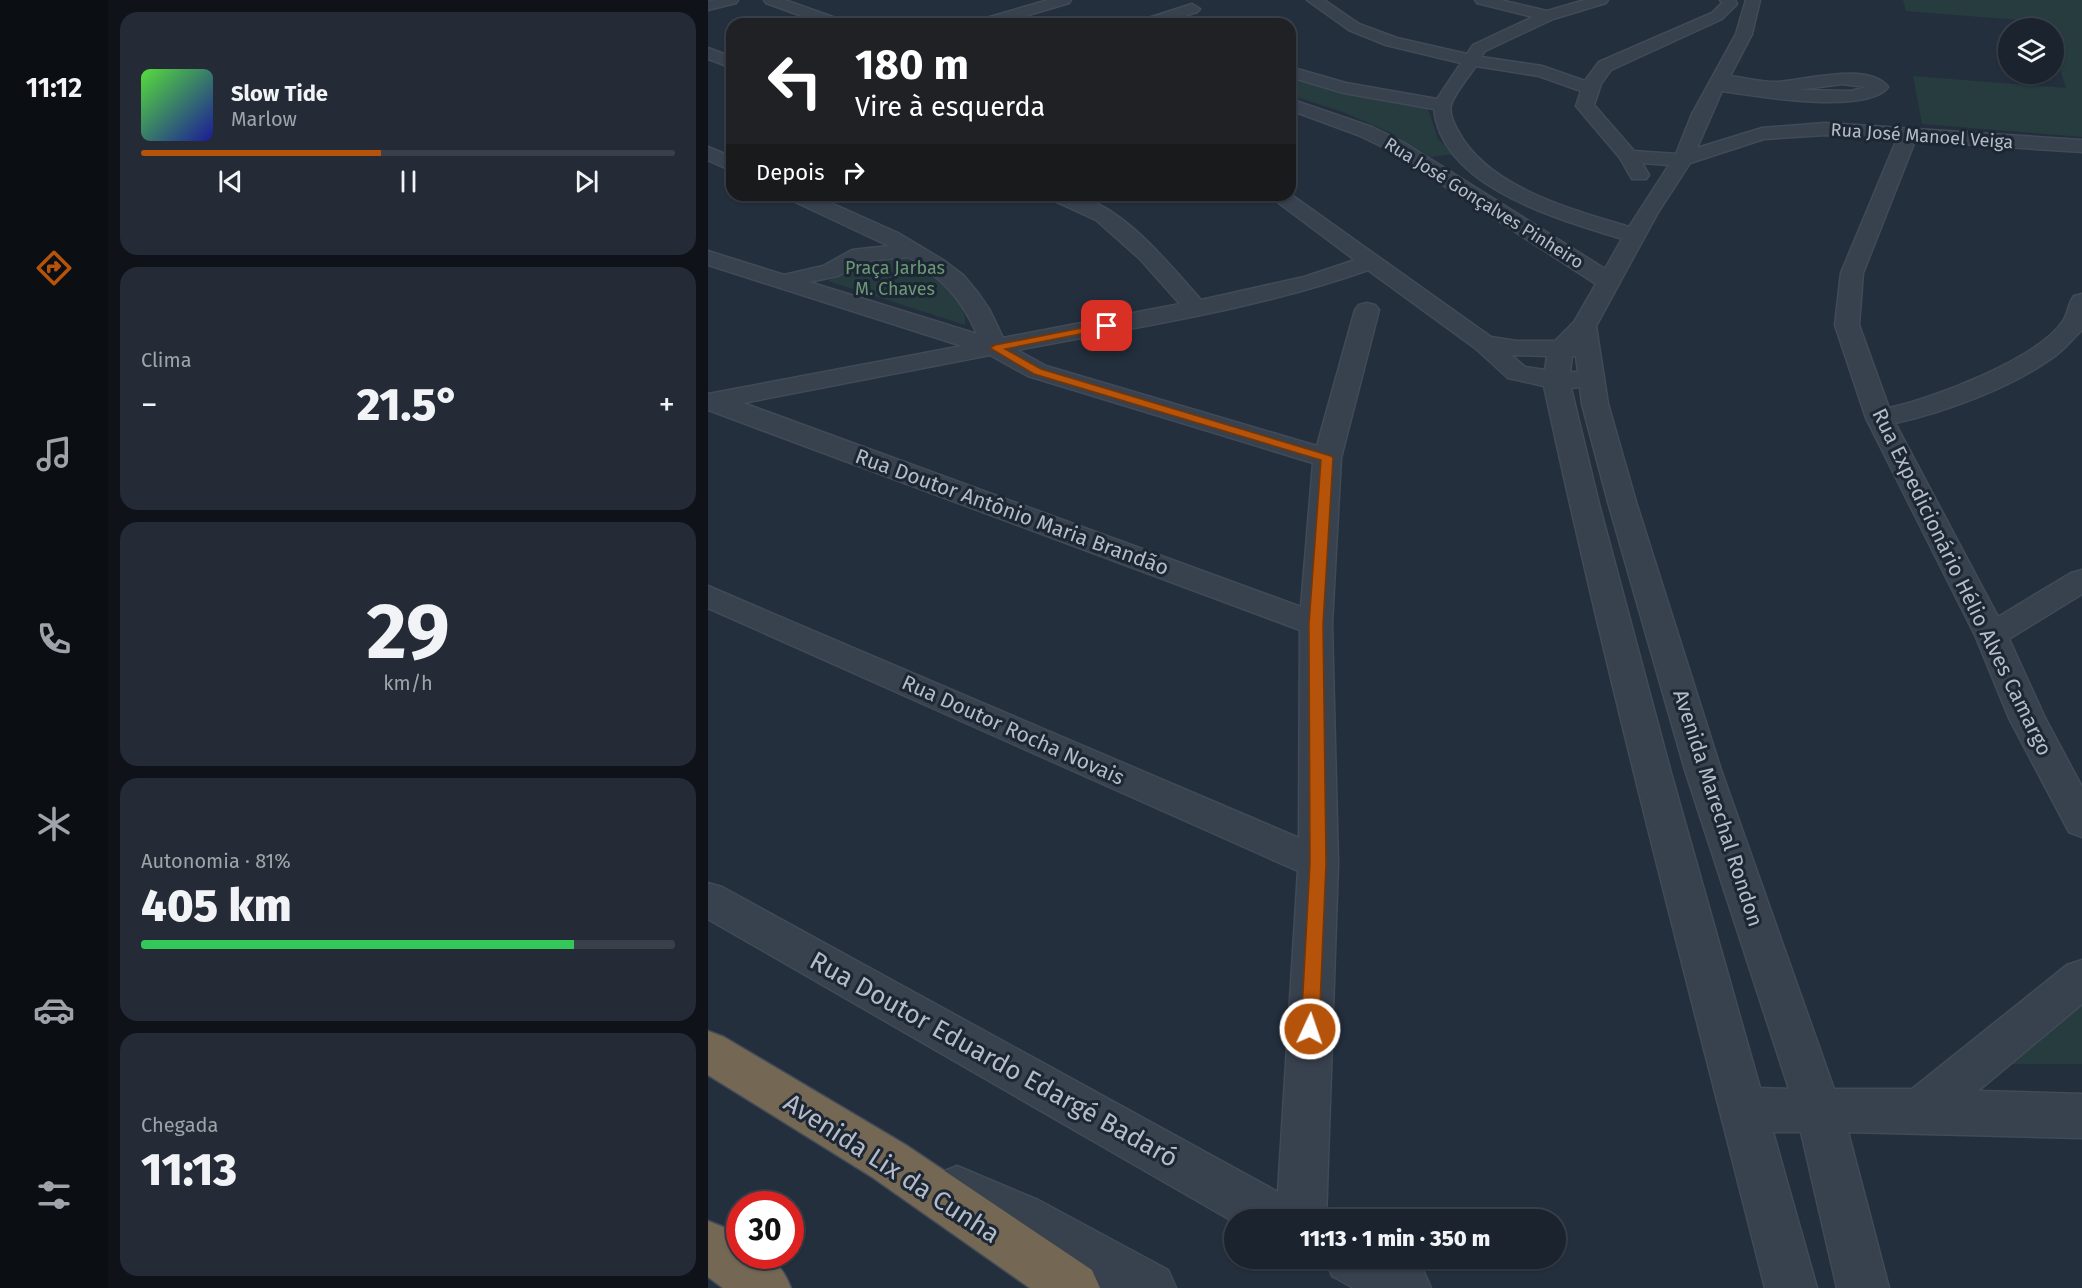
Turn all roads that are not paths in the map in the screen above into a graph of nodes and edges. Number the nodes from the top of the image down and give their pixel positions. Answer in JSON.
{"nodes":[{"id":1,"x":731,"y":0,"type":"edge"},
{"id":2,"x":772,"y":0,"type":"edge"},
{"id":3,"x":786,"y":0,"type":"edge"},
{"id":4,"x":1064,"y":0,"type":"edge"},
{"id":5,"x":1314,"y":0,"type":"edge"},
{"id":6,"x":1482,"y":0,"type":"edge"},
{"id":7,"x":1601,"y":0,"type":"edge"},
{"id":8,"x":1727,"y":0,"type":"edge"},
{"id":9,"x":1753,"y":0,"type":"edge"},
{"id":10,"x":708,"y":6,"type":"edge"},
{"id":11,"x":1191,"y":8,"type":"edge"},
{"id":12,"x":1548,"y":16,"type":"junction"},
{"id":13,"x":822,"y":18,"type":"edge"},
{"id":14,"x":1002,"y":18,"type":"edge"},
{"id":15,"x":1162,"y":18,"type":"edge"},
{"id":16,"x":1375,"y":18,"type":"dead end"},
{"id":17,"x":1695,"y":25,"type":"junction"},
{"id":18,"x":1744,"y":34,"type":"junction"},
{"id":19,"x":708,"y":53,"type":"edge"},
{"id":20,"x":1475,"y":54,"type":"junction"},
{"id":21,"x":1617,"y":59,"type":"junction"},
{"id":22,"x":726,"y":60,"type":"edge"},
{"id":23,"x":1562,"y":61,"type":"dead end"},
{"id":24,"x":1587,"y":61,"type":"dead end"},
{"id":25,"x":1296,"y":74,"type":"edge"},
{"id":26,"x":1719,"y":82,"type":"junction"},
{"id":27,"x":1589,"y":88,"type":"junction"},
{"id":28,"x":1442,"y":105,"type":"junction"},
{"id":29,"x":1296,"y":106,"type":"edge"},
{"id":30,"x":1701,"y":114,"type":"junction"},
{"id":31,"x":1762,"y":134,"type":"junction"},
{"id":32,"x":1908,"y":134,"type":"junction"},
{"id":33,"x":2082,"y":146,"type":"edge"},
{"id":34,"x":1628,"y":156,"type":"junction"},
{"id":35,"x":1683,"y":159,"type":"junction"},
{"id":36,"x":1471,"y":163,"type":"junction"},
{"id":37,"x":1440,"y":172,"type":"junction"},
{"id":38,"x":809,"y":201,"type":"edge"},
{"id":39,"x":1070,"y":201,"type":"edge"},
{"id":40,"x":1286,"y":201,"type":"edge"},
{"id":41,"x":1647,"y":214,"type":"junction"},
{"id":42,"x":879,"y":233,"type":"junction"},
{"id":43,"x":1634,"y":236,"type":"junction"},
{"id":44,"x":915,"y":250,"type":"junction"},
{"id":45,"x":860,"y":255,"type":"junction"},
{"id":46,"x":708,"y":258,"type":"edge"},
{"id":47,"x":1371,"y":262,"type":"junction"},
{"id":48,"x":825,"y":281,"type":"junction"},
{"id":49,"x":1608,"y":281,"type":"junction"},
{"id":50,"x":1310,"y":283,"type":"junction"},
{"id":51,"x":1408,"y":288,"type":"junction"},
{"id":52,"x":1356,"y":299,"type":"junction"},
{"id":53,"x":2082,"y":301,"type":"edge"},
{"id":54,"x":1196,"y":308,"type":"junction"},
{"id":55,"x":1485,"y":343,"type":"junction"},
{"id":56,"x":995,"y":348,"type":"junction"},
{"id":57,"x":1575,"y":357,"type":"junction"},
{"id":58,"x":1517,"y":373,"type":"junction"},
{"id":59,"x":710,"y":400,"type":"edge"},
{"id":60,"x":1879,"y":418,"type":"junction"},
{"id":61,"x":1570,"y":442,"type":"junction"},
{"id":62,"x":1327,"y":458,"type":"junction"},
{"id":63,"x":1622,"y":502,"type":"junction"},
{"id":64,"x":1584,"y":504,"type":"junction"},
{"id":65,"x":2082,"y":580,"type":"edge"},
{"id":66,"x":708,"y":596,"type":"edge"},
{"id":67,"x":1316,"y":624,"type":"junction"},
{"id":68,"x":1991,"y":635,"type":"junction"},
{"id":69,"x":1703,"y":770,"type":"junction"},
{"id":70,"x":1653,"y":773,"type":"junction"},
{"id":71,"x":2082,"y":822,"type":"edge"},
{"id":72,"x":1318,"y":863,"type":"junction"},
{"id":73,"x":708,"y":899,"type":"edge"},
{"id":74,"x":2082,"y":978,"type":"edge"},
{"id":75,"x":708,"y":1052,"type":"edge"},
{"id":76,"x":1742,"y":1110,"type":"junction"},
{"id":77,"x":1819,"y":1111,"type":"junction"},
{"id":78,"x":1920,"y":1111,"type":"junction"},
{"id":79,"x":2082,"y":1116,"type":"edge"},
{"id":80,"x":889,"y":1161,"type":"junction"},
{"id":81,"x":1260,"y":1209,"type":"edge"},
{"id":82,"x":1302,"y":1209,"type":"edge"},
{"id":83,"x":708,"y":1246,"type":"edge"},
{"id":84,"x":1371,"y":1269,"type":"edge"},
{"id":85,"x":765,"y":1288,"type":"edge"},
{"id":86,"x":1074,"y":1288,"type":"edge"},
{"id":87,"x":1150,"y":1288,"type":"edge"},
{"id":88,"x":1406,"y":1288,"type":"edge"},
{"id":89,"x":1791,"y":1288,"type":"edge"},
{"id":90,"x":1863,"y":1288,"type":"edge"}],
"edges":[{"from":1,"to":10,"type":"street"},
{"from":2,"to":3,"type":"street"},
{"from":2,"to":13,"type":"street"},
{"from":4,"to":14,"type":"street"},
{"from":5,"to":20,"type":"street"},
{"from":6,"to":12,"type":"street"},
{"from":7,"to":12,"type":"street"},
{"from":8,"to":17,"type":"street"},
{"from":9,"to":18,"type":"street"},
{"from":11,"to":15,"type":"street"},
{"from":12,"to":20,"type":"street"},
{"from":16,"to":20,"type":"street"},
{"from":17,"to":18,"type":"street"},
{"from":17,"to":21,"type":"street"},
{"from":18,"to":26,"type":"street"},
{"from":19,"to":22,"type":"street"},
{"from":20,"to":23,"type":"street"},
{"from":20,"to":27,"type":"street"},
{"from":20,"to":28,"type":"street"},
{"from":21,"to":24,"type":"street"},
{"from":21,"to":27,"type":"street"},
{"from":25,"to":28,"type":"street"},
{"from":26,"to":26,"type":"street"},
{"from":26,"to":30,"type":"street"},
{"from":27,"to":34,"type":"street"},
{"from":28,"to":36,"type":"street"},
{"from":29,"to":37,"type":"street","name":"Rua José Gonçalves Pinheiro"},
{"from":30,"to":31,"type":"street","name":"Rua José Manoel Veiga"},
{"from":30,"to":35,"type":"street"},
{"from":31,"to":32,"type":"street","name":"Rua José Manoel Veiga"},
{"from":31,"to":35,"type":"street","name":"Rua José Manoel Veiga"},
{"from":32,"to":33,"type":"street","name":"Rua José Manoel Veiga"},
{"from":32,"to":60,"type":"street","name":"Rua Expedicionário Hélio Alves Camargo"},
{"from":34,"to":35,"type":"street","name":"Rua José Manoel Veiga"},
{"from":34,"to":41,"type":"street"},
{"from":35,"to":41,"type":"street"},
{"from":36,"to":37,"type":"street"},
{"from":36,"to":43,"type":"street"},
{"from":37,"to":49,"type":"street","name":"Rua José Gonçalves Pinheiro"},
{"from":38,"to":42,"type":"street"},
{"from":39,"to":54,"type":"street"},
{"from":40,"to":47,"type":"street"},
{"from":41,"to":43,"type":"street"},
{"from":42,"to":44,"type":"street"},
{"from":42,"to":45,"type":"street"},
{"from":43,"to":49,"type":"street"},
{"from":44,"to":45,"type":"street"},
{"from":44,"to":56,"type":"street"},
{"from":45,"to":48,"type":"street"},
{"from":46,"to":48,"type":"street"},
{"from":47,"to":50,"type":"street"},
{"from":47,"to":51,"type":"street"},
{"from":48,"to":56,"type":"street"},
{"from":49,"to":57,"type":"street"},
{"from":50,"to":52,"type":"street"},
{"from":50,"to":54,"type":"street"},
{"from":51,"to":52,"type":"street"},
{"from":51,"to":55,"type":"street"},
{"from":52,"to":62,"type":"street"},
{"from":53,"to":60,"type":"street"},
{"from":54,"to":56,"type":"street"},
{"from":55,"to":57,"type":"street"},
{"from":55,"to":58,"type":"street"},
{"from":56,"to":59,"type":"street"},
{"from":56,"to":62,"type":"street"},
{"from":57,"to":58,"type":"street"},
{"from":57,"to":61,"type":"street"},
{"from":57,"to":63,"type":"street","name":"Avenida Marechal Rondon"},
{"from":58,"to":61,"type":"street"},
{"from":59,"to":67,"type":"street","name":"Rua Doutor Antônio Maria Brandão"},
{"from":60,"to":68,"type":"street","name":"Rua Expedicionário Hélio Alves Camargo"},
{"from":61,"to":64,"type":"street"},
{"from":62,"to":67,"type":"street"},
{"from":63,"to":64,"type":"street"},
{"from":63,"to":69,"type":"street","name":"Avenida Marechal Rondon"},
{"from":64,"to":70,"type":"street"},
{"from":65,"to":68,"type":"street"},
{"from":66,"to":72,"type":"street","name":"Rua Doutor Rocha Novais"},
{"from":67,"to":72,"type":"street"},
{"from":68,"to":71,"type":"street","name":"Rua Expedicionário Hélio Alves Camargo"},
{"from":69,"to":70,"type":"street"},
{"from":69,"to":77,"type":"street","name":"Avenida Marechal Rondon"},
{"from":70,"to":76,"type":"street"},
{"from":72,"to":82,"type":"street"},
{"from":73,"to":81,"type":"street","name":"Rua Doutor Eduardo Edargé Badaró"},
{"from":74,"to":78,"type":"street"},
{"from":75,"to":80,"type":"highway","name":"Avenida Lix da Cunha"},
{"from":76,"to":77,"type":"street"},
{"from":76,"to":89,"type":"street"},
{"from":77,"to":78,"type":"street"},
{"from":77,"to":90,"type":"street","name":"Avenida Marechal Rondon"},
{"from":78,"to":79,"type":"street"},
{"from":80,"to":86,"type":"highway","name":"Avenida Lix da Cunha"},
{"from":80,"to":87,"type":"street"},
{"from":83,"to":85,"type":"highway"},
{"from":84,"to":88,"type":"street"}]}
